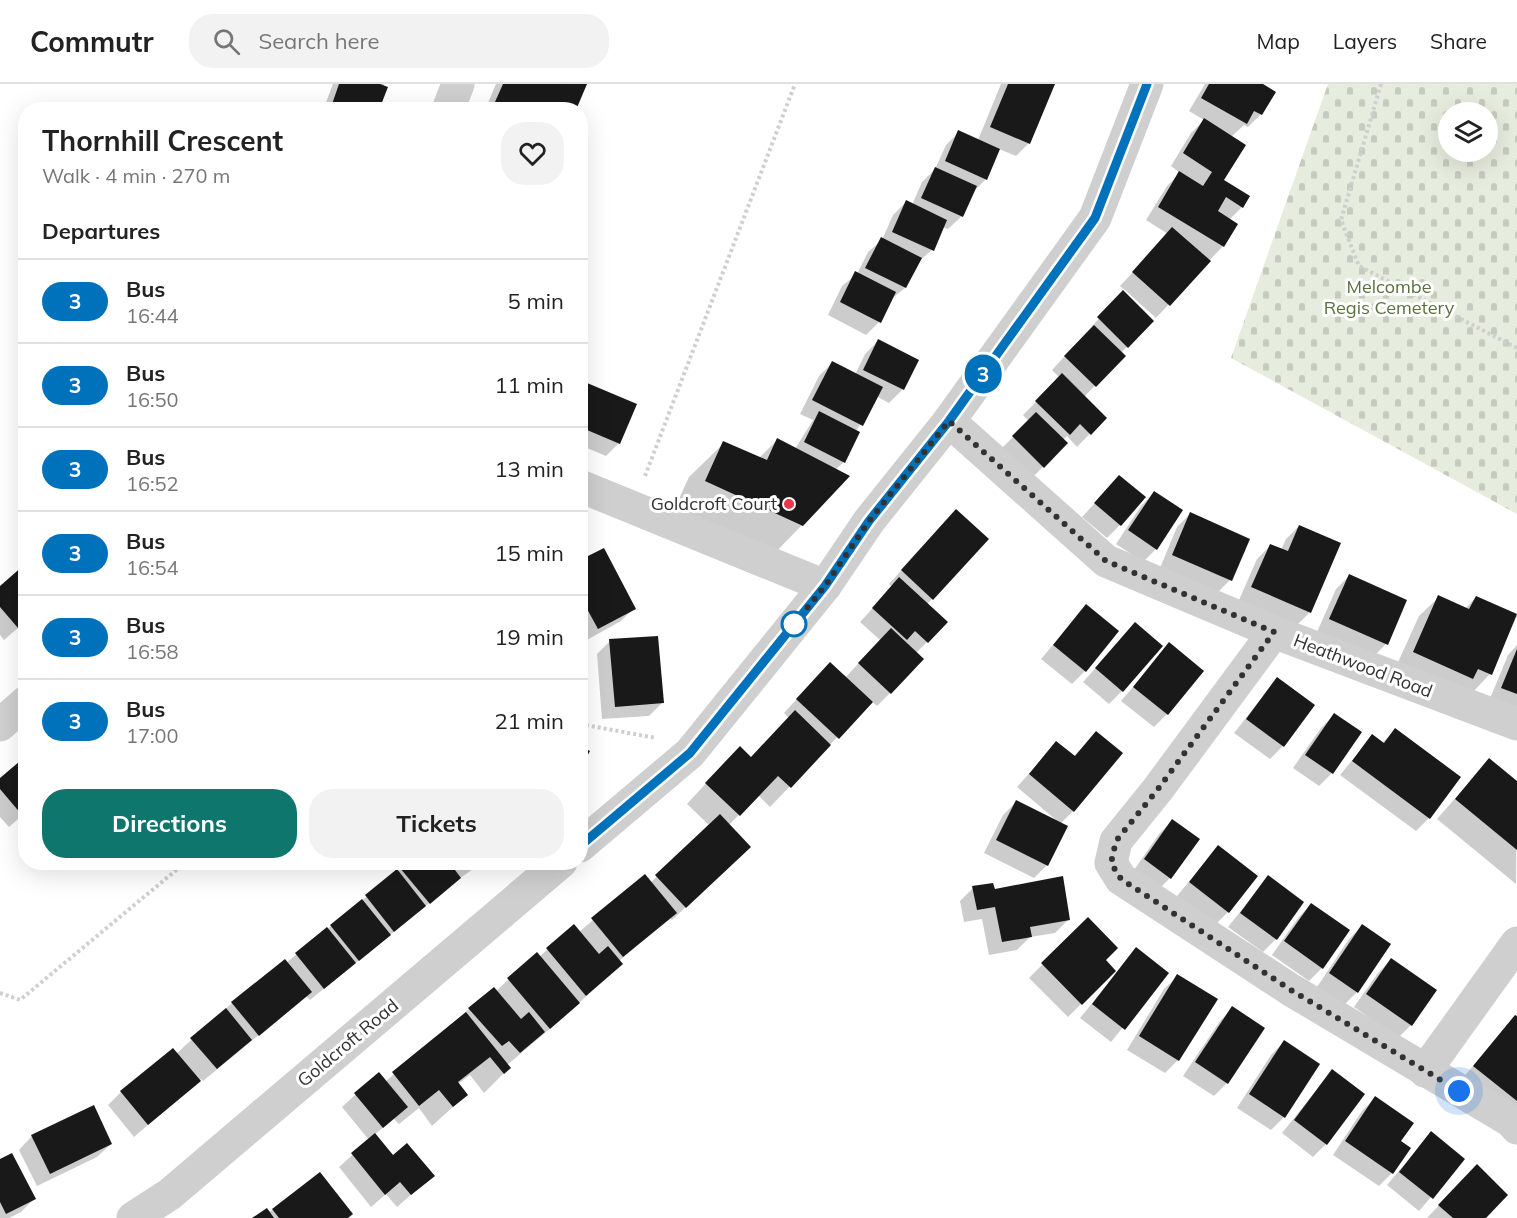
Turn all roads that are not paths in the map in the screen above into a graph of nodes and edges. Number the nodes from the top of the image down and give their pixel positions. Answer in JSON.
{"nodes":[{"id":1,"x":458,"y":84,"type":"edge"},
{"id":2,"x":1147,"y":84,"type":"edge"},
{"id":3,"x":451,"y":102,"type":"edge"},
{"id":4,"x":949,"y":421,"type":"junction"},
{"id":5,"x":588,"y":489,"type":"edge"},
{"id":6,"x":825,"y":586,"type":"junction"},
{"id":7,"x":1274,"y":632,"type":"junction"},
{"id":8,"x":18,"y":709,"type":"edge"},
{"id":9,"x":1517,"y":724,"type":"edge"},
{"id":10,"x":0,"y":725,"type":"edge"},
{"id":11,"x":588,"y":839,"type":"edge"},
{"id":12,"x":552,"y":870,"type":"edge"},
{"id":13,"x":1517,"y":943,"type":"edge"},
{"id":14,"x":1425,"y":1071,"type":"junction"},
{"id":15,"x":1517,"y":1128,"type":"edge"},
{"id":16,"x":133,"y":1218,"type":"edge"}],
"edges":[{"from":1,"to":3,"type":"street"},
{"from":2,"to":4,"type":"street"},
{"from":4,"to":6,"type":"street"},
{"from":4,"to":7,"type":"street","name":"Heathwood Road"},
{"from":5,"to":6,"type":"street"},
{"from":6,"to":11,"type":"street"},
{"from":7,"to":9,"type":"street","name":"Heathwood Road"},
{"from":7,"to":14,"type":"street"},
{"from":8,"to":10,"type":"street"},
{"from":12,"to":16,"type":"street","name":"Goldcroft Road"},
{"from":13,"to":14,"type":"street"},
{"from":14,"to":15,"type":"street"}]}
